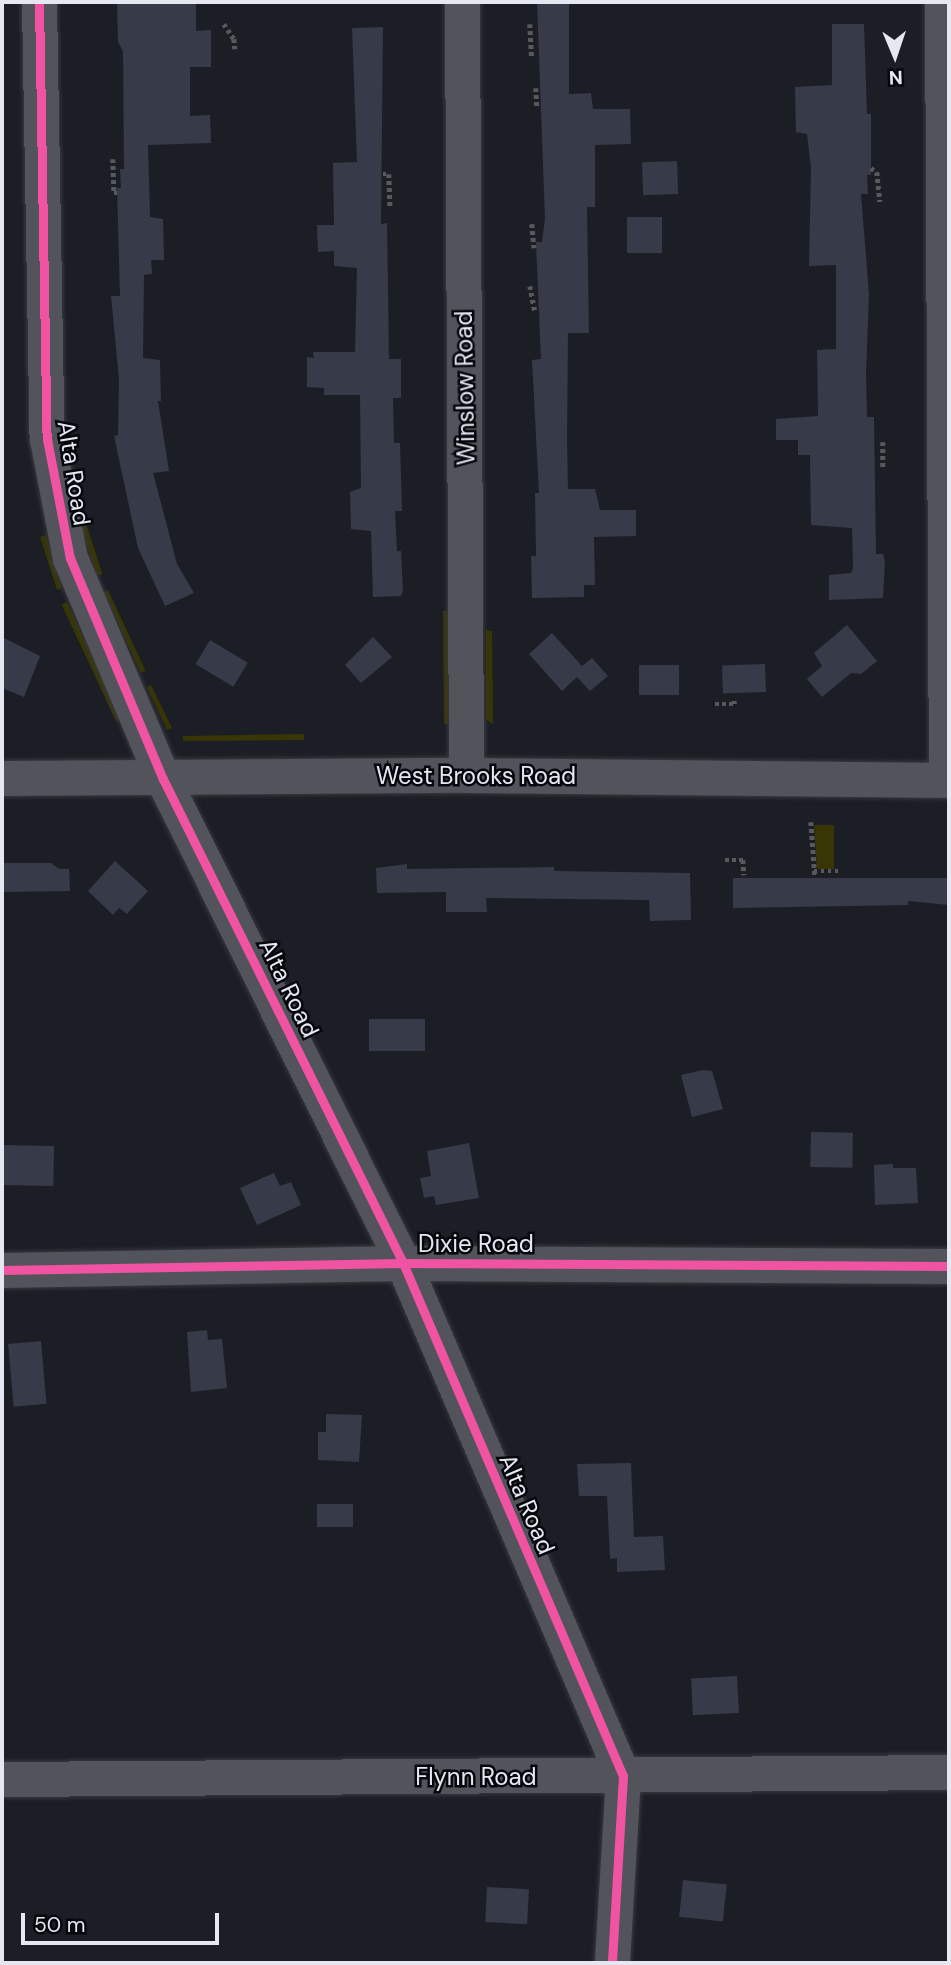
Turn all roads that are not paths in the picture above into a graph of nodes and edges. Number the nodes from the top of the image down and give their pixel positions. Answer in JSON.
{"nodes":[{"id":1,"x":40,"y":2,"type":"edge"},
{"id":2,"x":462,"y":2,"type":"edge"},
{"id":3,"x":942,"y":2,"type":"edge"},
{"id":4,"x":466,"y":775,"type":"junction"},
{"id":5,"x":2,"y":778,"type":"edge"},
{"id":6,"x":163,"y":779,"type":"junction"},
{"id":7,"x":948,"y":780,"type":"edge"},
{"id":8,"x":403,"y":1263,"type":"junction"},
{"id":9,"x":949,"y":1266,"type":"edge"},
{"id":10,"x":2,"y":1270,"type":"edge"},
{"id":11,"x":949,"y":1772,"type":"edge"},
{"id":12,"x":622,"y":1776,"type":"junction"},
{"id":13,"x":2,"y":1779,"type":"edge"},
{"id":14,"x":612,"y":1963,"type":"edge"}],
"edges":[{"from":1,"to":6,"type":"street","name":"Alta Road"},
{"from":2,"to":4,"type":"street","name":"Winslow Road"},
{"from":3,"to":7,"type":"street"},
{"from":4,"to":6,"type":"street","name":"West Brooks Road"},
{"from":4,"to":7,"type":"street","name":"West Brooks Road"},
{"from":5,"to":6,"type":"street","name":"West Brooks Road"},
{"from":6,"to":8,"type":"street","name":"Alta Road"},
{"from":8,"to":9,"type":"street","name":"Dixie Road"},
{"from":8,"to":10,"type":"street","name":"Dixie Road"},
{"from":8,"to":12,"type":"street","name":"Alta Road"},
{"from":11,"to":12,"type":"street","name":"Flynn Road"},
{"from":12,"to":13,"type":"street","name":"Flynn Road"},
{"from":12,"to":14,"type":"street","name":"Alta Road"}]}
